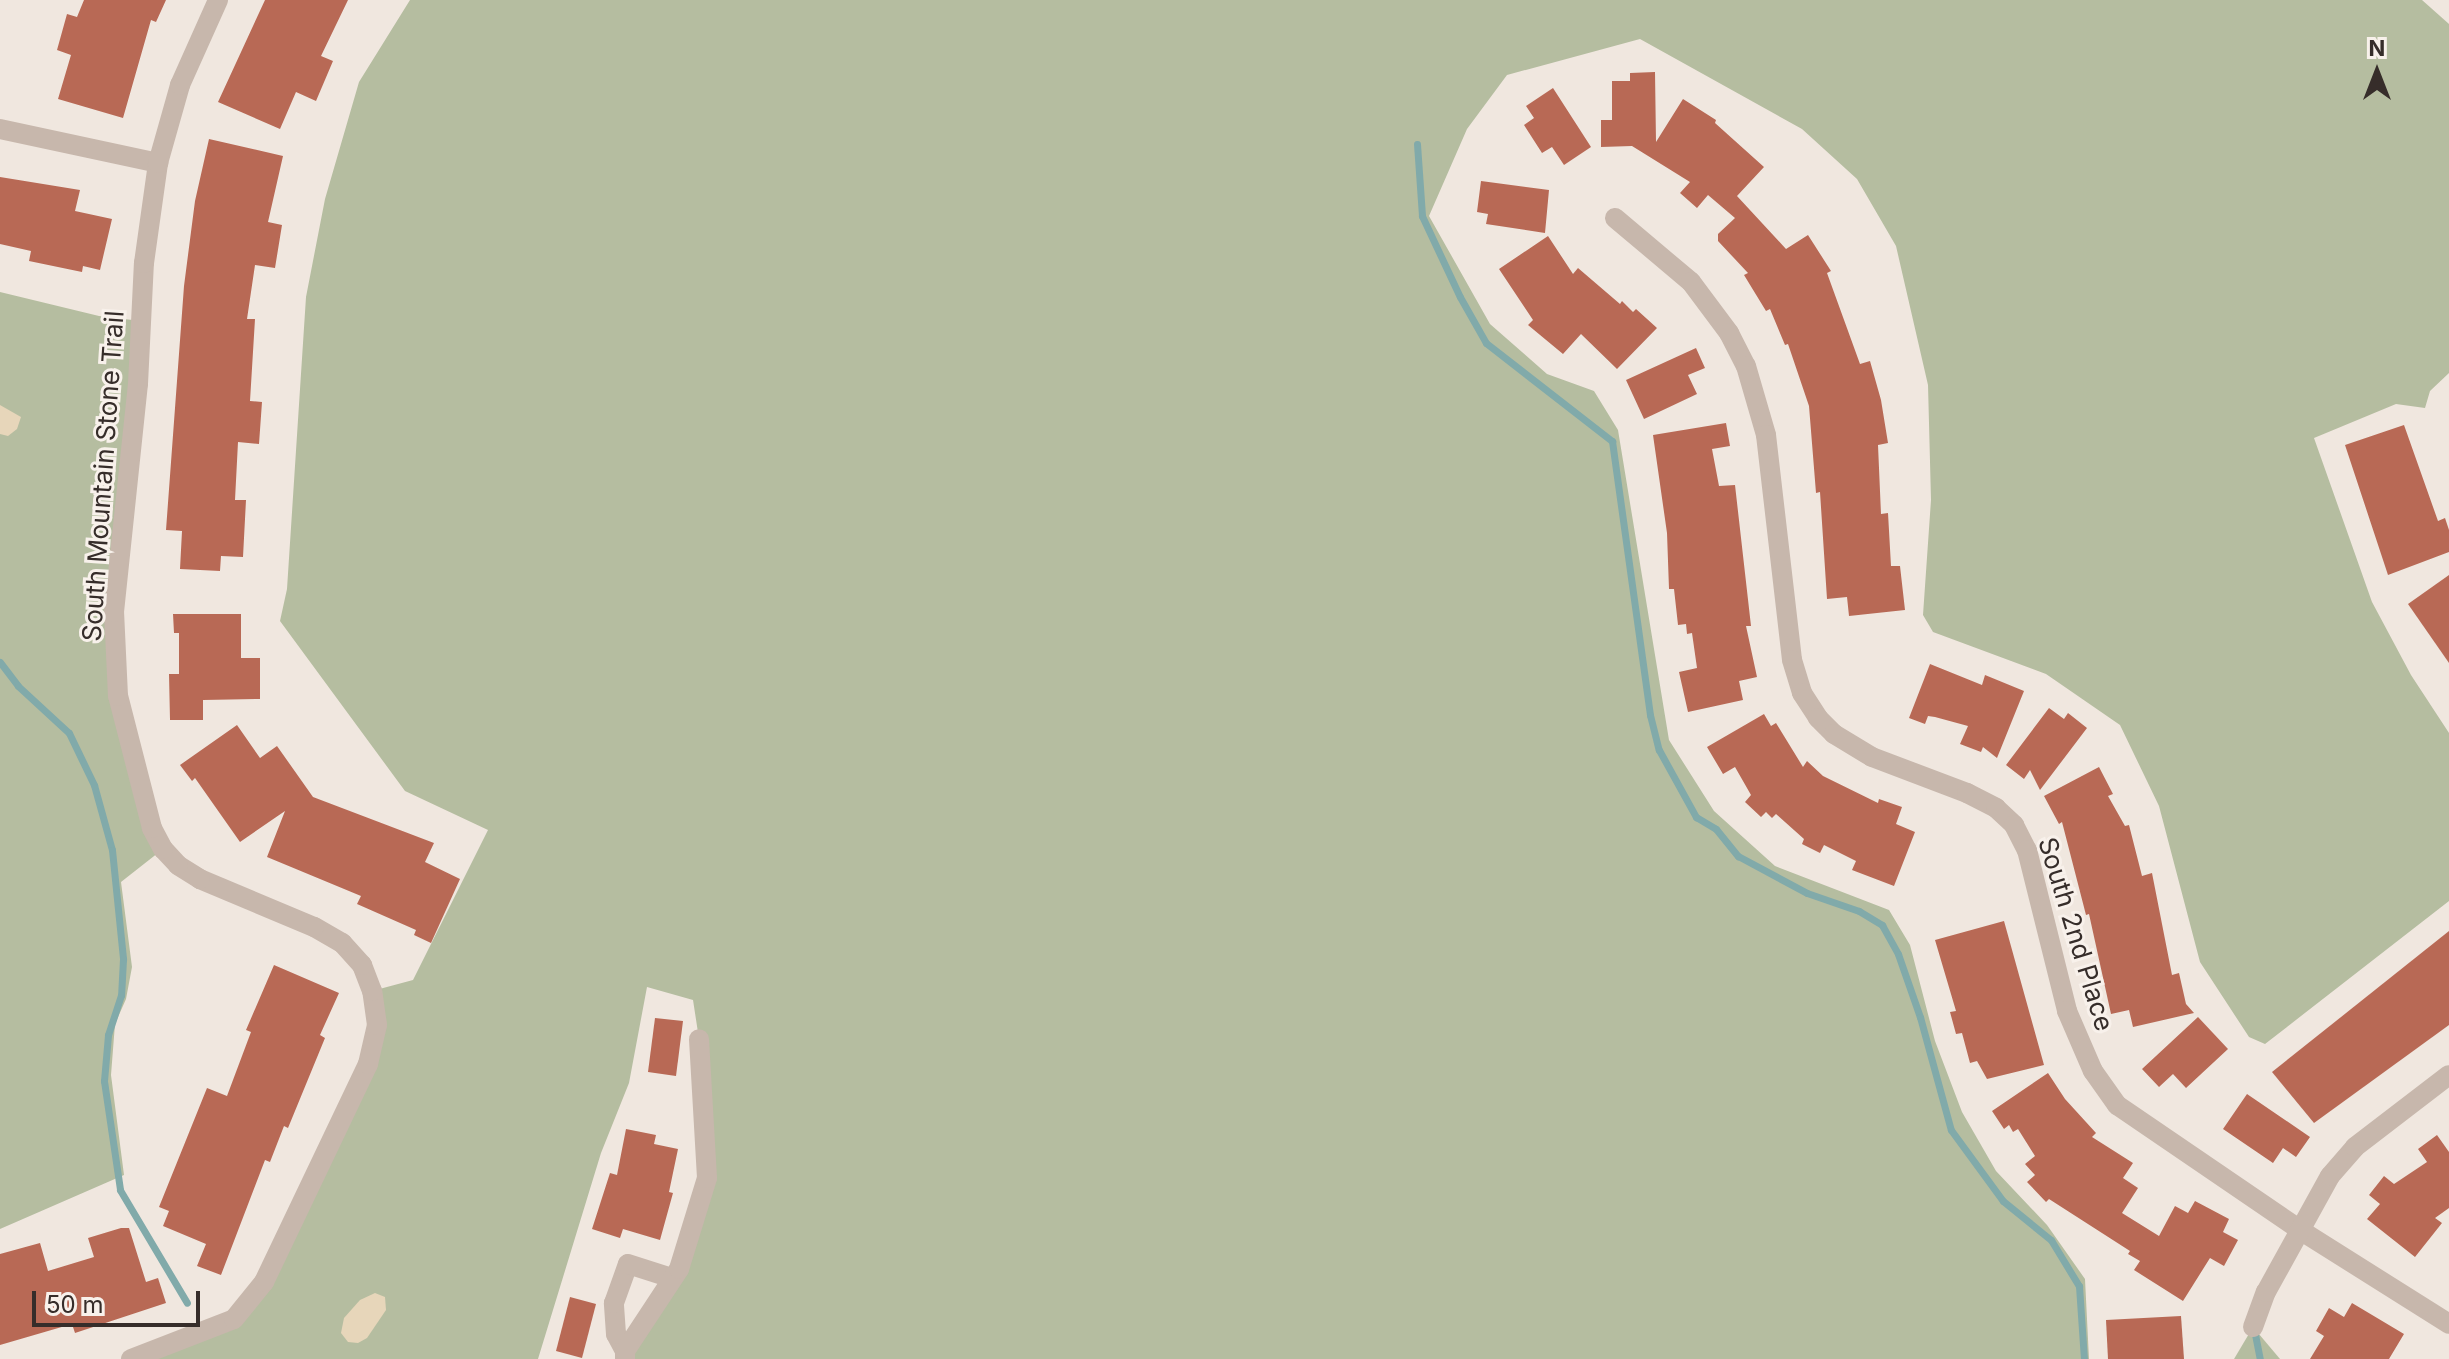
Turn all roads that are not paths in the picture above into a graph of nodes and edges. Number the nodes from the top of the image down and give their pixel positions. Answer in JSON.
{"nodes":[{"id":1,"x":218,"y":0,"type":"edge"},
{"id":2,"x":0,"y":129,"type":"edge"},
{"id":3,"x":158,"y":163,"type":"junction"},
{"id":4,"x":1615,"y":218,"type":"dead end"},
{"id":5,"x":699,"y":1039,"type":"dead end"},
{"id":6,"x":2449,"y":1075,"type":"edge"},
{"id":7,"x":2300,"y":1230,"type":"junction"},
{"id":8,"x":672,"y":1278,"type":"junction"},
{"id":9,"x":2449,"y":1324,"type":"edge"},
{"id":10,"x":2253,"y":1327,"type":"dead end"},
{"id":11,"x":625,"y":1355,"type":"edge"},
{"id":12,"x":131,"y":1359,"type":"edge"}],
"edges":[{"from":1,"to":3,"type":"street","name":"South Mountain Stone Trail"},
{"from":2,"to":3,"type":"street"},
{"from":3,"to":12,"type":"street","name":"South Mountain Stone Trail"},
{"from":4,"to":7,"type":"street","name":"South 2nd Place"},
{"from":5,"to":8,"type":"street"},
{"from":6,"to":7,"type":"street"},
{"from":7,"to":9,"type":"street","name":"South 2nd Place"},
{"from":7,"to":10,"type":"street"},
{"from":8,"to":11,"type":"street"},
{"from":8,"to":11,"type":"street"}]}
